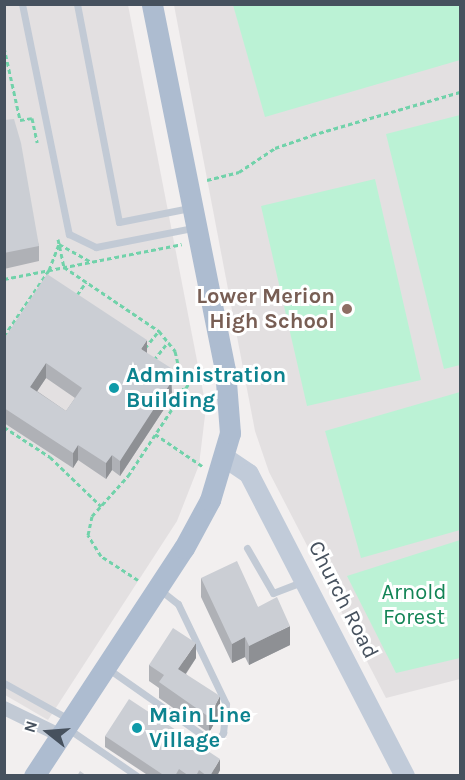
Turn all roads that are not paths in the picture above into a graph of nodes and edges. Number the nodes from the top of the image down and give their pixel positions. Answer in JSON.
{"nodes":[{"id":1,"x":22,"y":4,"type":"edge"},
{"id":2,"x":77,"y":4,"type":"edge"},
{"id":3,"x":152,"y":4,"type":"edge"},
{"id":4,"x":194,"y":217,"type":"junction"},
{"id":5,"x":224,"y":457,"type":"junction"},
{"id":6,"x":247,"y":548,"type":"dead end"},
{"id":7,"x":306,"y":579,"type":"junction"},
{"id":8,"x":148,"y":584,"type":"junction"},
{"id":9,"x":105,"y":667,"type":"junction"},
{"id":10,"x":4,"y":683,"type":"edge"},
{"id":11,"x":4,"y":708,"type":"edge"},
{"id":12,"x":64,"y":727,"type":"junction"},
{"id":13,"x":40,"y":773,"type":"edge"},
{"id":14,"x":137,"y":776,"type":"edge"},
{"id":15,"x":405,"y":776,"type":"edge"}],
"edges":[{"from":1,"to":4,"type":"lane"},
{"from":2,"to":4,"type":"lane"},
{"from":3,"to":4,"type":"main road"},
{"from":4,"to":5,"type":"main road"},
{"from":5,"to":7,"type":"street","name":"Church Road"},
{"from":5,"to":8,"type":"main road"},
{"from":6,"to":7,"type":"lane"},
{"from":7,"to":15,"type":"street","name":"Church Road"},
{"from":8,"to":9,"type":"main road"},
{"from":8,"to":9,"type":"lane"},
{"from":9,"to":12,"type":"main road"},
{"from":10,"to":12,"type":"lane"},
{"from":11,"to":12,"type":"street"},
{"from":12,"to":13,"type":"main road"},
{"from":12,"to":14,"type":"lane"}]}
